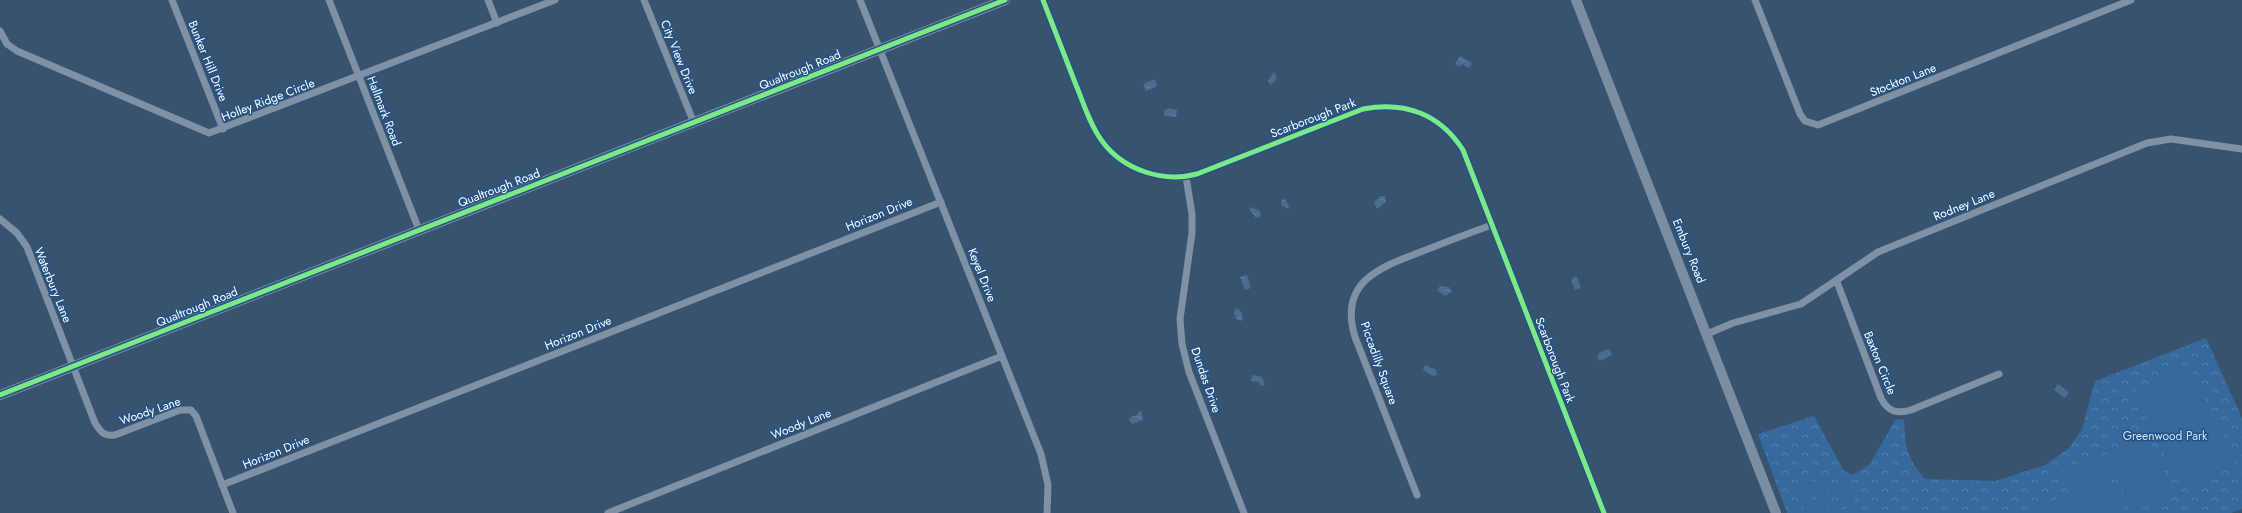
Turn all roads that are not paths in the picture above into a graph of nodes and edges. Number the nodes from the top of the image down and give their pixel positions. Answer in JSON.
{"nodes":[{"id":1,"x":172,"y":0,"type":"edge"},
{"id":2,"x":329,"y":0,"type":"edge"},
{"id":3,"x":488,"y":0,"type":"edge"},
{"id":4,"x":555,"y":0,"type":"edge"},
{"id":5,"x":644,"y":0,"type":"edge"},
{"id":6,"x":860,"y":0,"type":"edge"},
{"id":7,"x":1004,"y":0,"type":"edge"},
{"id":8,"x":1043,"y":0,"type":"edge"},
{"id":9,"x":1576,"y":0,"type":"edge"},
{"id":10,"x":1755,"y":0,"type":"edge"},
{"id":11,"x":2131,"y":0,"type":"edge"},
{"id":12,"x":496,"y":23,"type":"junction"},
{"id":13,"x":0,"y":31,"type":"edge"},
{"id":14,"x":879,"y":49,"type":"junction"},
{"id":15,"x":359,"y":76,"type":"junction"},
{"id":16,"x":694,"y":123,"type":"junction"},
{"id":17,"x":223,"y":129,"type":"junction"},
{"id":18,"x":2242,"y":149,"type":"edge"},
{"id":19,"x":1186,"y":177,"type":"junction"},
{"id":20,"x":941,"y":202,"type":"junction"},
{"id":21,"x":0,"y":219,"type":"edge"},
{"id":22,"x":1492,"y":225,"type":"junction"},
{"id":23,"x":419,"y":230,"type":"junction"},
{"id":24,"x":1837,"y":282,"type":"junction"},
{"id":25,"x":1707,"y":334,"type":"junction"},
{"id":26,"x":1002,"y":356,"type":"junction"},
{"id":27,"x":74,"y":366,"type":"junction"},
{"id":28,"x":1998,"y":374,"type":"dead end"},
{"id":29,"x":0,"y":395,"type":"edge"},
{"id":30,"x":222,"y":485,"type":"junction"},
{"id":31,"x":1417,"y":495,"type":"dead end"},
{"id":32,"x":233,"y":513,"type":"edge"},
{"id":33,"x":608,"y":513,"type":"edge"},
{"id":34,"x":1047,"y":513,"type":"edge"},
{"id":35,"x":1244,"y":513,"type":"edge"},
{"id":36,"x":1604,"y":513,"type":"edge"},
{"id":37,"x":1776,"y":513,"type":"edge"}],
"edges":[{"from":1,"to":17,"type":"street","name":"Bunker Hill Drive"},
{"from":2,"to":15,"type":"street","name":"Hallmark Road"},
{"from":3,"to":12,"type":"street"},
{"from":4,"to":12,"type":"street","name":"Holley Ridge Circle"},
{"from":5,"to":16,"type":"street","name":"City View Drive"},
{"from":6,"to":14,"type":"street","name":"Keyel Drive"},
{"from":7,"to":14,"type":"street","name":"Qualtrough Road"},
{"from":8,"to":19,"type":"street","name":"Scarborough Park"},
{"from":9,"to":25,"type":"street","name":"Embury Road"},
{"from":10,"to":11,"type":"street","name":"Stockton Lane"},
{"from":12,"to":15,"type":"street","name":"Holley Ridge Circle"},
{"from":13,"to":17,"type":"street","name":"Holley Ridge Circle"},
{"from":14,"to":16,"type":"street","name":"Qualtrough Road"},
{"from":14,"to":20,"type":"street","name":"Keyel Drive"},
{"from":15,"to":17,"type":"street","name":"Holley Ridge Circle"},
{"from":15,"to":23,"type":"street","name":"Hallmark Road"},
{"from":16,"to":23,"type":"street","name":"Qualtrough Road"},
{"from":18,"to":24,"type":"street","name":"Rodney Lane"},
{"from":19,"to":22,"type":"street","name":"Scarborough Park"},
{"from":19,"to":35,"type":"street","name":"Dundas Drive"},
{"from":20,"to":26,"type":"street","name":"Keyel Drive"},
{"from":20,"to":30,"type":"street","name":"Horizon Drive"},
{"from":21,"to":27,"type":"street","name":"Waterbury Lane"},
{"from":22,"to":31,"type":"street","name":"Piccadilly Square"},
{"from":22,"to":36,"type":"street","name":"Scarborough Park"},
{"from":23,"to":27,"type":"street","name":"Qualtrough Road"},
{"from":24,"to":25,"type":"street","name":"Rodney Lane"},
{"from":24,"to":28,"type":"street","name":"Baxton Circle"},
{"from":25,"to":37,"type":"street","name":"Embury Road"},
{"from":26,"to":33,"type":"street","name":"Woody Lane"},
{"from":26,"to":34,"type":"street","name":"Keyel Drive"},
{"from":27,"to":29,"type":"street","name":"Qualtrough Road"},
{"from":27,"to":30,"type":"street","name":"Woody Lane"},
{"from":30,"to":32,"type":"street","name":"Woody Lane"}]}
